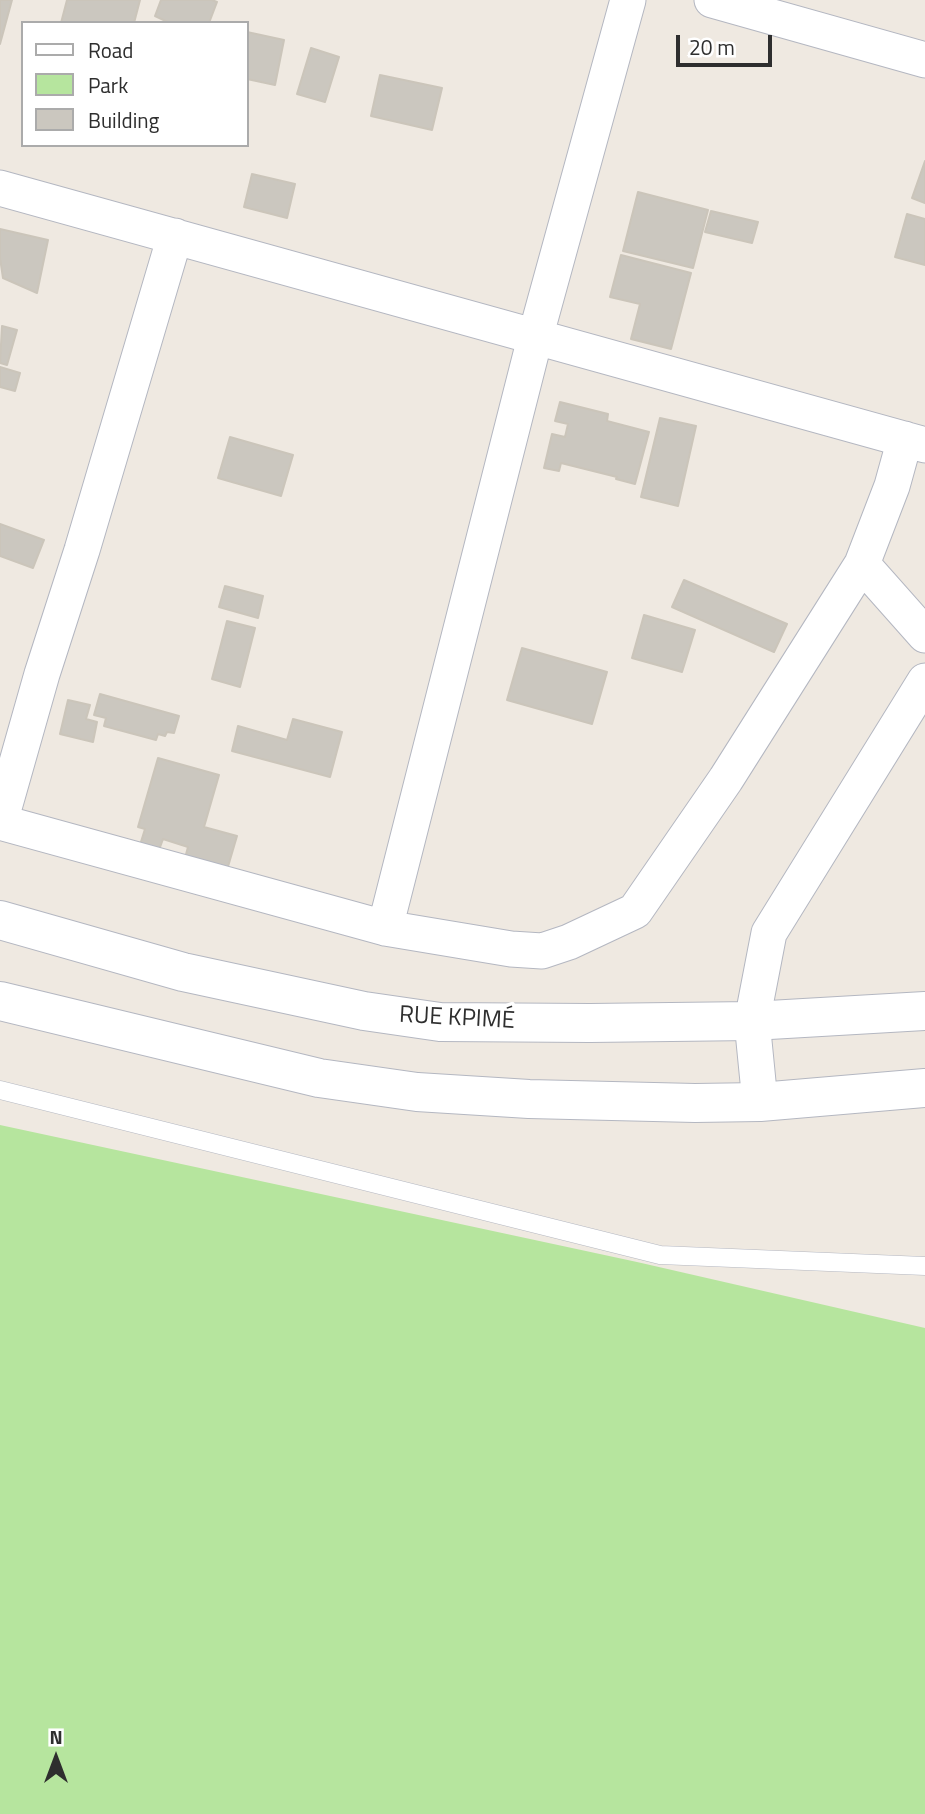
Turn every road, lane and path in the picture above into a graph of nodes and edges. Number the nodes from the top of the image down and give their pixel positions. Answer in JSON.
{"nodes":[{"id":1,"x":628,"y":0,"type":"edge"},
{"id":2,"x":712,"y":0,"type":"edge"},
{"id":3,"x":925,"y":60,"type":"edge"},
{"id":4,"x":0,"y":188,"type":"edge"},
{"id":5,"x":175,"y":236,"type":"junction"},
{"id":6,"x":535,"y":338,"type":"junction"},
{"id":7,"x":915,"y":442,"type":"edge"},
{"id":8,"x":862,"y":564,"type":"junction"},
{"id":9,"x":925,"y":635,"type":"edge"},
{"id":10,"x":925,"y":681,"type":"edge"},
{"id":11,"x":0,"y":822,"type":"edge"},
{"id":12,"x":0,"y":920,"type":"edge"},
{"id":13,"x":385,"y":929,"type":"junction"},
{"id":14,"x":0,"y":1001,"type":"edge"},
{"id":15,"x":925,"y":1011,"type":"edge"},
{"id":16,"x":752,"y":1021,"type":"junction"},
{"id":17,"x":925,"y":1088,"type":"edge"},
{"id":18,"x":0,"y":1090,"type":"edge"},
{"id":19,"x":760,"y":1102,"type":"junction"},
{"id":20,"x":925,"y":1266,"type":"edge"}],
"edges":[{"from":1,"to":6,"type":"street"},
{"from":2,"to":3,"type":"street"},
{"from":4,"to":5,"type":"street"},
{"from":5,"to":6,"type":"street"},
{"from":5,"to":11,"type":"street"},
{"from":6,"to":7,"type":"street"},
{"from":6,"to":13,"type":"street"},
{"from":7,"to":8,"type":"street"},
{"from":8,"to":9,"type":"street"},
{"from":8,"to":13,"type":"street"},
{"from":10,"to":16,"type":"street"},
{"from":11,"to":13,"type":"street"},
{"from":12,"to":16,"type":"main road","name":"RUE KPIMÉ"},
{"from":14,"to":19,"type":"main road"},
{"from":15,"to":16,"type":"main road","name":"RUE KPIMÉ"},
{"from":16,"to":19,"type":"street"},
{"from":17,"to":19,"type":"main road"},
{"from":18,"to":20,"type":"lane"}]}
